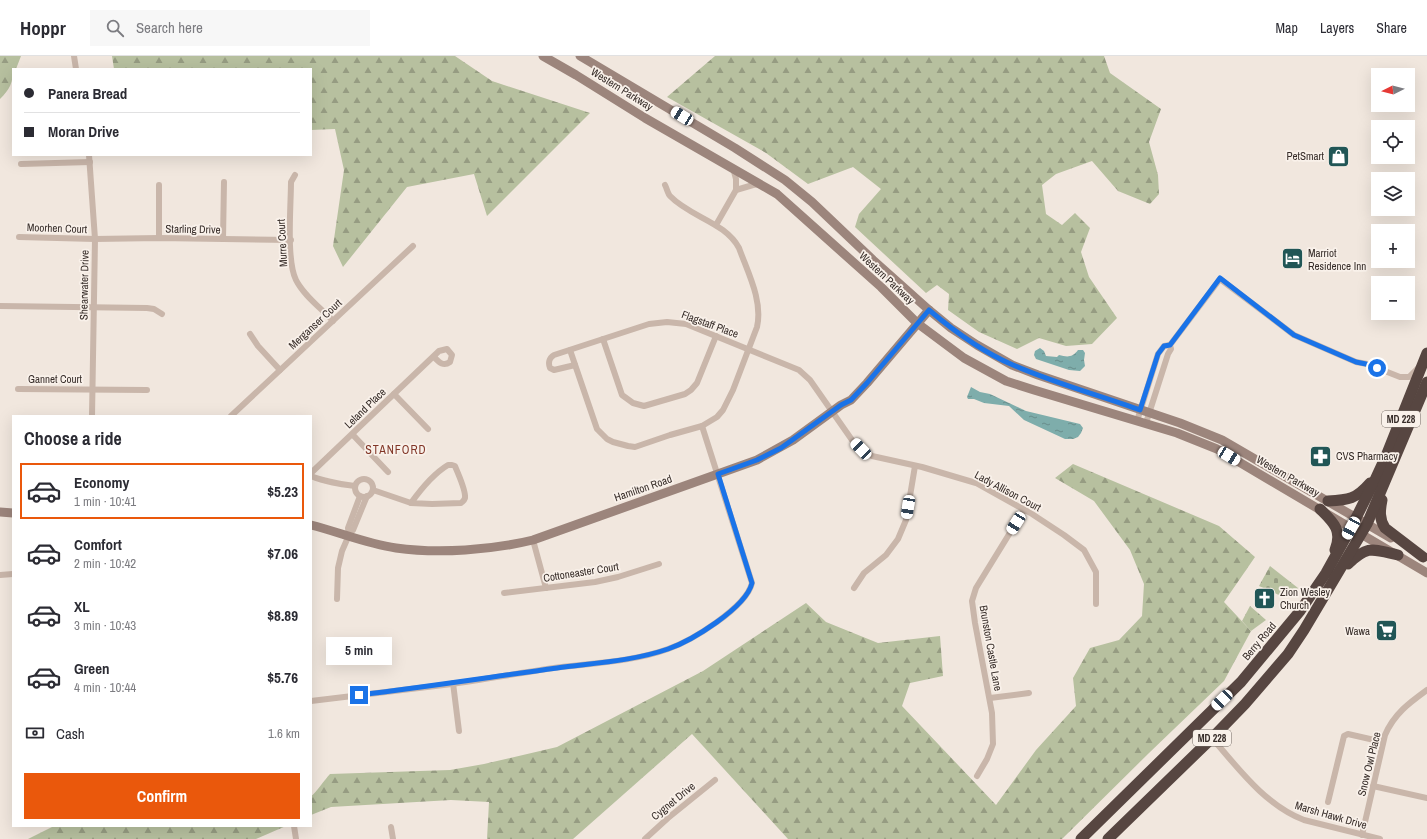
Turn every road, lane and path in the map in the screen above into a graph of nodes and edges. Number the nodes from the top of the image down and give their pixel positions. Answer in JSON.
{"nodes":[{"id":1,"x":74,"y":56,"type":"edge"},
{"id":2,"x":543,"y":56,"type":"edge"},
{"id":3,"x":580,"y":56,"type":"edge"},
{"id":4,"x":76,"y":68,"type":"edge"},
{"id":5,"x":573,"y":73,"type":"junction"},
{"id":6,"x":89,"y":156,"type":"edge"},
{"id":7,"x":90,"y":162,"type":"junction"},
{"id":8,"x":21,"y":164,"type":"dead end"},
{"id":9,"x":733,"y":168,"type":"junction"},
{"id":10,"x":295,"y":175,"type":"dead end"},
{"id":11,"x":224,"y":182,"type":"dead end"},
{"id":12,"x":159,"y":184,"type":"dead end"},
{"id":13,"x":761,"y":184,"type":"junction"},
{"id":14,"x":665,"y":185,"type":"dead end"},
{"id":15,"x":736,"y":190,"type":"junction"},
{"id":16,"x":716,"y":225,"type":"junction"},
{"id":17,"x":19,"y":237,"type":"dead end"},
{"id":18,"x":159,"y":238,"type":"junction"},
{"id":19,"x":95,"y":239,"type":"junction"},
{"id":20,"x":223,"y":239,"type":"junction"},
{"id":21,"x":291,"y":240,"type":"junction"},
{"id":22,"x":413,"y":246,"type":"dead end"},
{"id":23,"x":0,"y":306,"type":"edge"},
{"id":24,"x":94,"y":308,"type":"junction"},
{"id":25,"x":929,"y":310,"type":"junction"},
{"id":26,"x":162,"y":314,"type":"dead end"},
{"id":27,"x":333,"y":321,"type":"junction"},
{"id":28,"x":917,"y":323,"type":"junction"},
{"id":29,"x":250,"y":334,"type":"dead end"},
{"id":30,"x":716,"y":336,"type":"junction"},
{"id":31,"x":603,"y":339,"type":"junction"},
{"id":32,"x":1170,"y":345,"type":"junction"},
{"id":33,"x":749,"y":349,"type":"junction"},
{"id":34,"x":570,"y":350,"type":"junction"},
{"id":35,"x":434,"y":357,"type":"dead end"},
{"id":36,"x":1425,"y":358,"type":"edge"},
{"id":37,"x":575,"y":365,"type":"junction"},
{"id":38,"x":280,"y":370,"type":"junction"},
{"id":39,"x":1427,"y":382,"type":"edge"},
{"id":40,"x":18,"y":389,"type":"dead end"},
{"id":41,"x":93,"y":389,"type":"junction"},
{"id":42,"x":147,"y":390,"type":"dead end"},
{"id":43,"x":394,"y":394,"type":"junction"},
{"id":44,"x":1140,"y":410,"type":"junction"},
{"id":45,"x":832,"y":412,"type":"junction"},
{"id":46,"x":1149,"y":413,"type":"junction"},
{"id":47,"x":92,"y":415,"type":"edge"},
{"id":48,"x":232,"y":415,"type":"edge"},
{"id":49,"x":1137,"y":421,"type":"junction"},
{"id":50,"x":1146,"y":424,"type":"junction"},
{"id":51,"x":702,"y":426,"type":"junction"},
{"id":52,"x":428,"y":429,"type":"dead end"},
{"id":53,"x":352,"y":435,"type":"junction"},
{"id":54,"x":915,"y":466,"type":"junction"},
{"id":55,"x":388,"y":472,"type":"dead end"},
{"id":56,"x":312,"y":473,"type":"edge"},
{"id":57,"x":1384,"y":473,"type":"junction"},
{"id":58,"x":718,"y":474,"type":"junction"},
{"id":59,"x":312,"y":475,"type":"edge"},
{"id":60,"x":355,"y":486,"type":"junction"},
{"id":61,"x":373,"y":490,"type":"junction"},
{"id":62,"x":360,"y":496,"type":"junction"},
{"id":63,"x":367,"y":496,"type":"junction"},
{"id":64,"x":1328,"y":501,"type":"junction"},
{"id":65,"x":411,"y":503,"type":"junction"},
{"id":66,"x":1320,"y":509,"type":"junction"},
{"id":67,"x":1024,"y":510,"type":"junction"},
{"id":68,"x":0,"y":512,"type":"edge"},
{"id":69,"x":12,"y":513,"type":"edge"},
{"id":70,"x":1356,"y":518,"type":"junction"},
{"id":71,"x":1367,"y":524,"type":"junction"},
{"id":72,"x":312,"y":525,"type":"edge"},
{"id":73,"x":1351,"y":528,"type":"junction"},
{"id":74,"x":1362,"y":534,"type":"junction"},
{"id":75,"x":349,"y":535,"type":"junction"},
{"id":76,"x":533,"y":540,"type":"junction"},
{"id":77,"x":1398,"y":555,"type":"junction"},
{"id":78,"x":1425,"y":558,"type":"edge"},
{"id":79,"x":659,"y":564,"type":"dead end"},
{"id":80,"x":1340,"y":571,"type":"junction"},
{"id":81,"x":1326,"y":573,"type":"junction"},
{"id":82,"x":12,"y":574,"type":"edge"},
{"id":83,"x":1427,"y":574,"type":"edge"},
{"id":84,"x":0,"y":575,"type":"edge"},
{"id":85,"x":546,"y":588,"type":"junction"},
{"id":86,"x":854,"y":588,"type":"dead end"},
{"id":87,"x":504,"y":593,"type":"dead end"},
{"id":88,"x":337,"y":599,"type":"dead end"},
{"id":89,"x":1096,"y":604,"type":"dead end"},
{"id":90,"x":453,"y":683,"type":"junction"},
{"id":91,"x":1427,"y":690,"type":"edge"},
{"id":92,"x":1029,"y":693,"type":"dead end"},
{"id":93,"x":990,"y":698,"type":"junction"},
{"id":94,"x":312,"y":701,"type":"edge"},
{"id":95,"x":459,"y":731,"type":"dead end"},
{"id":96,"x":1212,"y":738,"type":"junction"},
{"id":97,"x":1383,"y":742,"type":"junction"},
{"id":98,"x":976,"y":776,"type":"dead end"},
{"id":99,"x":715,"y":780,"type":"dead end"},
{"id":100,"x":1373,"y":786,"type":"junction"},
{"id":101,"x":1427,"y":798,"type":"edge"},
{"id":102,"x":1328,"y":802,"type":"dead end"},
{"id":103,"x":294,"y":827,"type":"edge"},
{"id":104,"x":391,"y":827,"type":"dead end"},
{"id":105,"x":1362,"y":835,"type":"junction"},
{"id":106,"x":296,"y":839,"type":"edge"},
{"id":107,"x":393,"y":839,"type":"edge"},
{"id":108,"x":644,"y":839,"type":"edge"},
{"id":109,"x":1081,"y":839,"type":"edge"},
{"id":110,"x":1108,"y":839,"type":"edge"},
{"id":111,"x":1380,"y":839,"type":"edge"}],
"edges":[{"from":1,"to":4,"type":"street"},
{"from":2,"to":5,"type":"main road","name":"Western Parkway"},
{"from":3,"to":5,"type":"main road"},
{"from":3,"to":25,"type":"main road","name":"Western Parkway"},
{"from":5,"to":9,"type":"main road","name":"Western Parkway"},
{"from":6,"to":7,"type":"street","name":"Shearwater Drive"},
{"from":7,"to":8,"type":"street"},
{"from":7,"to":19,"type":"street","name":"Shearwater Drive"},
{"from":9,"to":13,"type":"main road","name":"Western Parkway"},
{"from":9,"to":15,"type":"street"},
{"from":10,"to":21,"type":"street","name":"Murre Court"},
{"from":11,"to":20,"type":"street"},
{"from":12,"to":18,"type":"street"},
{"from":13,"to":15,"type":"street"},
{"from":13,"to":28,"type":"main road","name":"Western Parkway"},
{"from":14,"to":16,"type":"street"},
{"from":15,"to":16,"type":"street"},
{"from":16,"to":33,"type":"street"},
{"from":17,"to":19,"type":"street","name":"Moorhen Court"},
{"from":18,"to":19,"type":"street","name":"Starling Drive"},
{"from":18,"to":20,"type":"street","name":"Starling Drive"},
{"from":19,"to":24,"type":"street","name":"Shearwater Drive"},
{"from":20,"to":21,"type":"street","name":"Starling Drive"},
{"from":21,"to":27,"type":"street","name":"Murre Court"},
{"from":22,"to":27,"type":"street","name":"Merganser Court"},
{"from":23,"to":24,"type":"street"},
{"from":24,"to":26,"type":"street"},
{"from":24,"to":41,"type":"street","name":"Shearwater Drive"},
{"from":25,"to":28,"type":"main road","name":"Hamilton Road"},
{"from":25,"to":44,"type":"main road","name":"Western Parkway"},
{"from":27,"to":38,"type":"street","name":"Merganser Court"},
{"from":28,"to":45,"type":"main road","name":"Hamilton Road"},
{"from":28,"to":49,"type":"main road","name":"Western Parkway"},
{"from":29,"to":38,"type":"street"},
{"from":30,"to":31,"type":"street","name":"Flagstaff Place"},
{"from":30,"to":31,"type":"street"},
{"from":30,"to":33,"type":"street","name":"Flagstaff Place"},
{"from":31,"to":34,"type":"street","name":"Flagstaff Place"},
{"from":32,"to":36,"type":"street"},
{"from":32,"to":44,"type":"street"},
{"from":32,"to":46,"type":"street"},
{"from":33,"to":45,"type":"street","name":"Flagstaff Place"},
{"from":33,"to":51,"type":"street"},
{"from":34,"to":37,"type":"street"},
{"from":34,"to":37,"type":"street","name":"Flagstaff Place"},
{"from":35,"to":43,"type":"street","name":"Leland Place"},
{"from":36,"to":57,"type":"highway","name":"Berry Road","number":"MD 228"},
{"from":37,"to":51,"type":"street"},
{"from":38,"to":48,"type":"street","name":"Merganser Court"},
{"from":39,"to":57,"type":"highway","name":"Berry Road","number":"MD 228"},
{"from":40,"to":41,"type":"street","name":"Gannet Court"},
{"from":41,"to":42,"type":"street","name":"Gannet Court"},
{"from":41,"to":47,"type":"street","name":"Shearwater Drive"},
{"from":43,"to":52,"type":"street"},
{"from":43,"to":53,"type":"street","name":"Leland Place"},
{"from":44,"to":46,"type":"main road","name":"Western Parkway"},
{"from":44,"to":49,"type":"street"},
{"from":45,"to":54,"type":"street","name":"Lady Allison Court"},
{"from":45,"to":58,"type":"main road","name":"Hamilton Road"},
{"from":46,"to":50,"type":"street"},
{"from":46,"to":64,"type":"main road","name":"Western Parkway"},
{"from":49,"to":50,"type":"main road","name":"Western Parkway"},
{"from":50,"to":66,"type":"main road","name":"Western Parkway"},
{"from":51,"to":58,"type":"street"},
{"from":53,"to":55,"type":"street"},
{"from":53,"to":56,"type":"street","name":"Leland Place"},
{"from":54,"to":67,"type":"street","name":"Lady Allison Court"},
{"from":54,"to":86,"type":"street"},
{"from":57,"to":64,"type":"highway"},
{"from":57,"to":70,"type":"highway","name":"Berry Road","number":"MD 228"},
{"from":57,"to":71,"type":"highway","name":"Berry Road","number":"MD 228"},
{"from":57,"to":78,"type":"highway"},
{"from":58,"to":76,"type":"main road","name":"Hamilton Road"},
{"from":58,"to":90,"type":"street"},
{"from":59,"to":60,"type":"street"},
{"from":60,"to":61,"type":"street"},
{"from":60,"to":62,"type":"street"},
{"from":61,"to":63,"type":"street"},
{"from":61,"to":65,"type":"street"},
{"from":62,"to":63,"type":"street"},
{"from":62,"to":75,"type":"street"},
{"from":63,"to":75,"type":"street"},
{"from":64,"to":70,"type":"main road","name":"Western Parkway"},
{"from":65,"to":65,"type":"street"},
{"from":66,"to":73,"type":"main road","name":"Western Parkway"},
{"from":66,"to":81,"type":"highway"},
{"from":67,"to":89,"type":"street","name":"Lady Allison Court"},
{"from":67,"to":93,"type":"street","name":"Brunston Castle Lane"},
{"from":68,"to":69,"type":"main road"},
{"from":70,"to":71,"type":"main road","name":"Western Parkway"},
{"from":70,"to":73,"type":"highway","name":"Berry Road","number":"MD 228"},
{"from":71,"to":74,"type":"highway","name":"Berry Road","number":"MD 228"},
{"from":71,"to":78,"type":"main road","name":"Western Parkway"},
{"from":72,"to":75,"type":"main road","name":"Hamilton Road"},
{"from":73,"to":74,"type":"main road","name":"Western Parkway"},
{"from":73,"to":81,"type":"highway","name":"Berry Road","number":"MD 228"},
{"from":74,"to":77,"type":"main road","name":"Western Parkway"},
{"from":74,"to":80,"type":"highway","name":"Berry Road","number":"MD 228"},
{"from":75,"to":76,"type":"main road","name":"Hamilton Road"},
{"from":75,"to":88,"type":"street"},
{"from":76,"to":85,"type":"street"},
{"from":77,"to":80,"type":"highway"},
{"from":77,"to":83,"type":"main road","name":"Western Parkway"},
{"from":79,"to":85,"type":"street","name":"Cottoneaster Court"},
{"from":80,"to":96,"type":"highway","name":"Berry Road","number":"MD 228"},
{"from":81,"to":109,"type":"highway","name":"Berry Road","number":"MD 228"},
{"from":82,"to":84,"type":"street"},
{"from":85,"to":87,"type":"street","name":"Cottoneaster Court"},
{"from":90,"to":94,"type":"street"},
{"from":90,"to":95,"type":"street"},
{"from":91,"to":97,"type":"street","name":"Snow Owl Place"},
{"from":92,"to":93,"type":"street"},
{"from":93,"to":98,"type":"street","name":"Brunston Castle Lane"},
{"from":96,"to":105,"type":"street","name":"Marsh Hawk Drive"},
{"from":96,"to":110,"type":"highway","name":"Berry Road","number":"MD 228"},
{"from":97,"to":100,"type":"street","name":"Snow Owl Place"},
{"from":97,"to":102,"type":"street"},
{"from":99,"to":108,"type":"street","name":"Cygnet Drive"},
{"from":100,"to":101,"type":"street"},
{"from":100,"to":105,"type":"street","name":"Snow Owl Place"},
{"from":103,"to":106,"type":"street"},
{"from":104,"to":107,"type":"street"},
{"from":105,"to":111,"type":"street","name":"Marsh Hawk Drive"}]}
